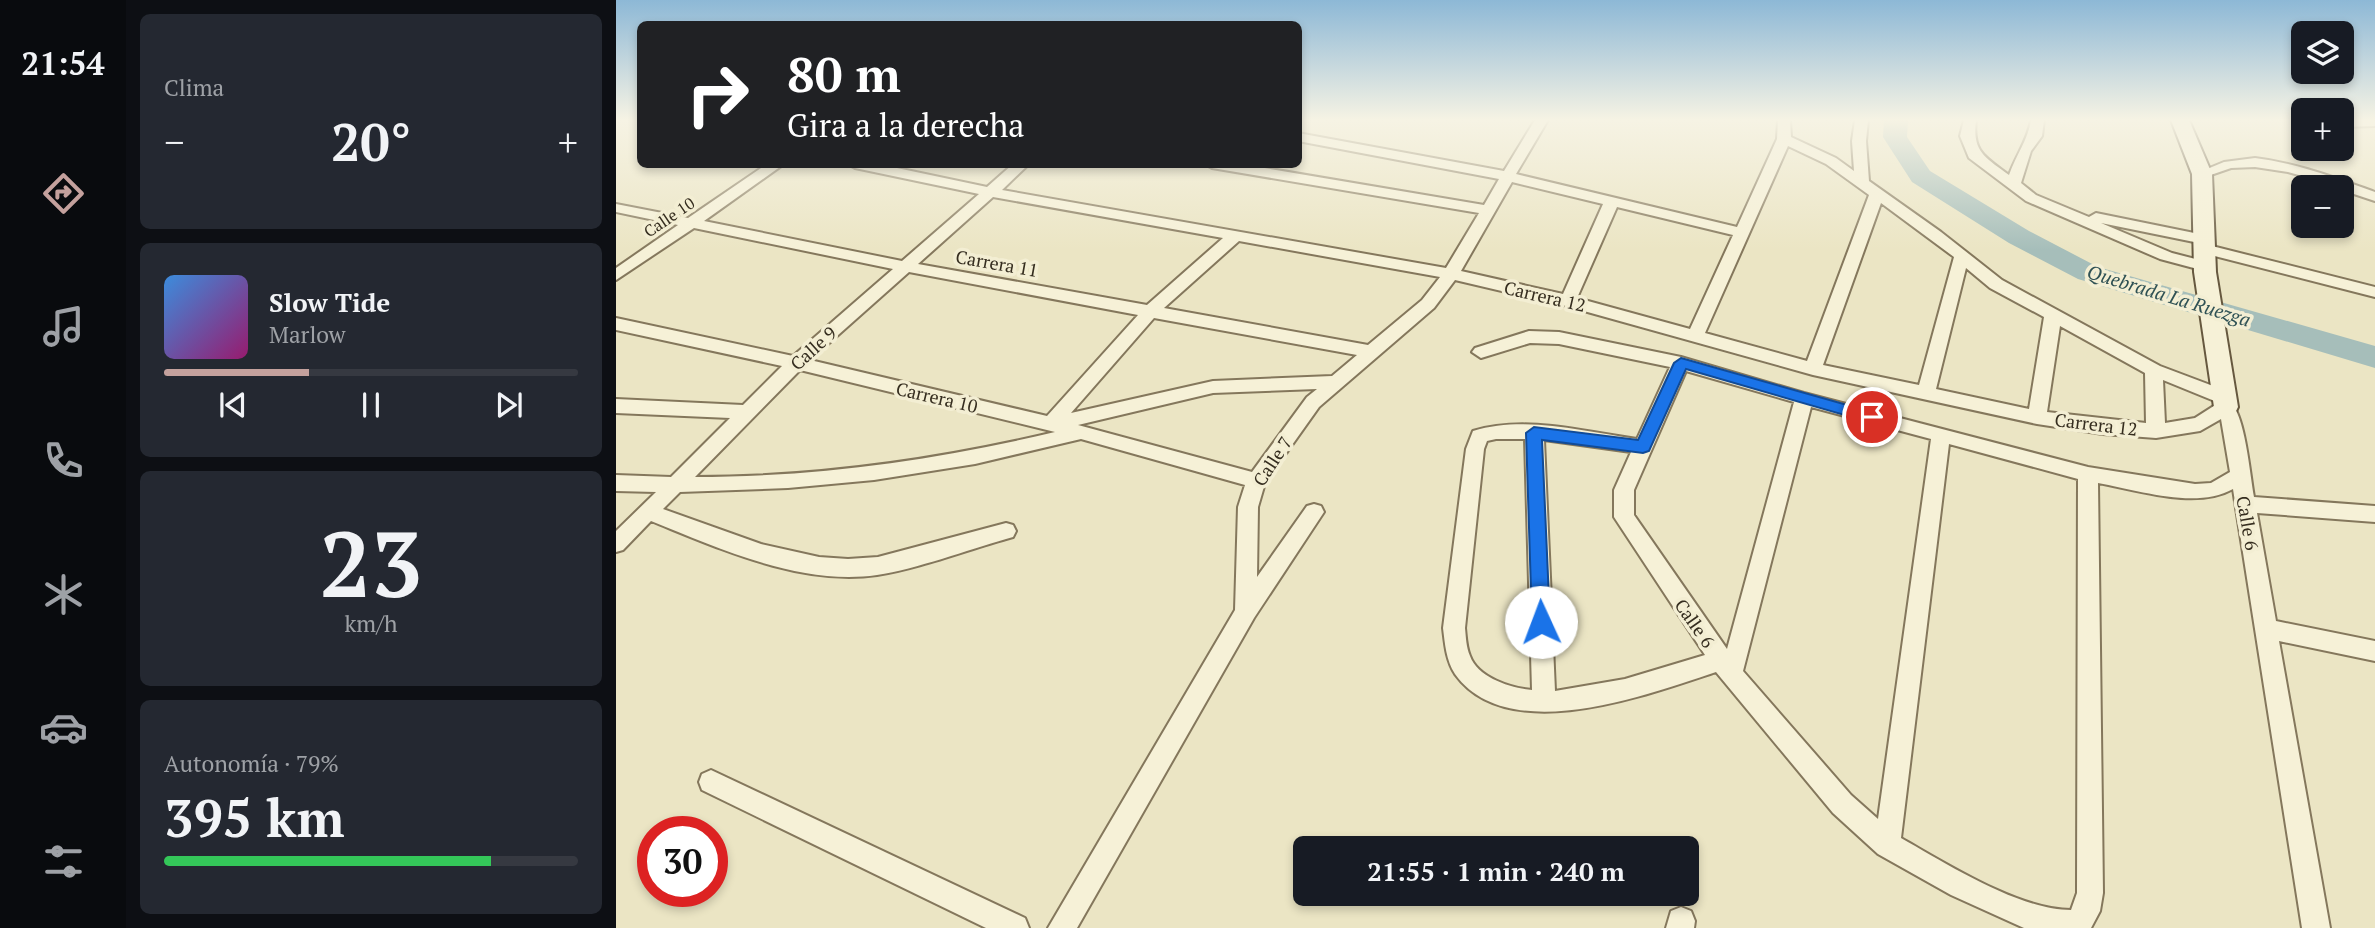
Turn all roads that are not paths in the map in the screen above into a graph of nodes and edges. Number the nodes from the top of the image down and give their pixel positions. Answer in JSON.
{"nodes":[{"id":1,"x":1438,"y":163,"type":"edge"},
{"id":2,"x":1514,"y":163,"type":"edge"},
{"id":3,"x":1773,"y":163,"type":"edge"},
{"id":4,"x":1834,"y":163,"type":"edge"},
{"id":5,"x":1861,"y":163,"type":"edge"},
{"id":6,"x":1987,"y":163,"type":"edge"},
{"id":7,"x":2020,"y":163,"type":"edge"},
{"id":8,"x":2198,"y":163,"type":"edge"},
{"id":9,"x":2234,"y":163,"type":"edge"},
{"id":10,"x":2262,"y":163,"type":"edge"},
{"id":11,"x":771,"y":168,"type":"edge"},
{"id":12,"x":874,"y":168,"type":"edge"},
{"id":13,"x":1018,"y":168,"type":"edge"},
{"id":14,"x":1236,"y":168,"type":"edge"},
{"id":15,"x":2202,"y":174,"type":"junction"},
{"id":16,"x":1506,"y":176,"type":"junction"},
{"id":17,"x":1862,"y":184,"type":"junction"},
{"id":18,"x":2012,"y":185,"type":"junction"},
{"id":19,"x":991,"y":192,"type":"junction"},
{"id":20,"x":1877,"y":194,"type":"junction"},
{"id":21,"x":2375,"y":197,"type":"edge"},
{"id":22,"x":2031,"y":198,"type":"junction"},
{"id":23,"x":1612,"y":201,"type":"junction"},
{"id":24,"x":616,"y":208,"type":"edge"},
{"id":25,"x":1489,"y":210,"type":"junction"},
{"id":26,"x":690,"y":224,"type":"junction"},
{"id":27,"x":1742,"y":233,"type":"junction"},
{"id":28,"x":1236,"y":235,"type":"junction"},
{"id":29,"x":2205,"y":257,"type":"junction"},
{"id":30,"x":1961,"y":258,"type":"junction"},
{"id":31,"x":907,"y":267,"type":"junction"},
{"id":32,"x":1451,"y":274,"type":"junction"},
{"id":33,"x":616,"y":275,"type":"edge"},
{"id":34,"x":2375,"y":292,"type":"edge"},
{"id":35,"x":1568,"y":301,"type":"junction"},
{"id":36,"x":1152,"y":310,"type":"junction"},
{"id":37,"x":2053,"y":316,"type":"junction"},
{"id":38,"x":616,"y":324,"type":"edge"},
{"id":39,"x":1696,"y":335,"type":"junction"},
{"id":40,"x":1372,"y":352,"type":"junction"},
{"id":41,"x":1481,"y":352,"type":"dead end"},
{"id":42,"x":796,"y":363,"type":"junction"},
{"id":43,"x":1681,"y":363,"type":"junction"},
{"id":44,"x":1813,"y":369,"type":"junction"},
{"id":45,"x":2154,"y":370,"type":"junction"},
{"id":46,"x":1335,"y":382,"type":"junction"},
{"id":47,"x":1926,"y":395,"type":"junction"},
{"id":48,"x":1804,"y":399,"type":"junction"},
{"id":49,"x":2225,"y":402,"type":"junction"},
{"id":50,"x":616,"y":405,"type":"edge"},
{"id":51,"x":745,"y":412,"type":"junction"},
{"id":52,"x":2037,"y":417,"type":"junction"},
{"id":53,"x":1051,"y":424,"type":"junction"},
{"id":54,"x":2156,"y":431,"type":"junction"},
{"id":55,"x":1080,"y":433,"type":"junction"},
{"id":56,"x":1534,"y":433,"type":"junction"},
{"id":57,"x":1941,"y":435,"type":"junction"},
{"id":58,"x":1643,"y":447,"type":"junction"},
{"id":59,"x":2088,"y":474,"type":"junction"},
{"id":60,"x":2240,"y":476,"type":"junction"},
{"id":61,"x":1256,"y":481,"type":"junction"},
{"id":62,"x":616,"y":483,"type":"edge"},
{"id":63,"x":676,"y":486,"type":"junction"},
{"id":64,"x":2245,"y":504,"type":"junction"},
{"id":65,"x":649,"y":512,"type":"junction"},
{"id":66,"x":1314,"y":512,"type":"dead end"},
{"id":67,"x":2375,"y":514,"type":"edge"},
{"id":68,"x":1006,"y":531,"type":"dead end"},
{"id":69,"x":616,"y":544,"type":"edge"},
{"id":70,"x":1246,"y":611,"type":"junction"},
{"id":71,"x":2266,"y":629,"type":"junction"},
{"id":72,"x":2375,"y":651,"type":"edge"},
{"id":73,"x":1726,"y":667,"type":"junction"},
{"id":74,"x":1544,"y":703,"type":"junction"},
{"id":75,"x":711,"y":782,"type":"dead end"},
{"id":76,"x":1887,"y":845,"type":"junction"},
{"id":77,"x":1014,"y":928,"type":"edge"},
{"id":78,"x":1062,"y":928,"type":"edge"},
{"id":79,"x":2316,"y":928,"type":"edge"}],
"edges":[{"from":1,"to":16,"type":"street"},
{"from":2,"to":16,"type":"street","name":"Calle 7"},
{"from":3,"to":27,"type":"street"},
{"from":4,"to":17,"type":"street"},
{"from":5,"to":17,"type":"street"},
{"from":6,"to":18,"type":"street"},
{"from":7,"to":18,"type":"street"},
{"from":8,"to":15,"type":"street","name":"Calle 6"},
{"from":9,"to":15,"type":"street"},
{"from":10,"to":21,"type":"street"},
{"from":11,"to":26,"type":"street","name":"Calle 10"},
{"from":12,"to":19,"type":"street","name":"Carrera 12"},
{"from":13,"to":19,"type":"street","name":"Calle 9"},
{"from":14,"to":25,"type":"street"},
{"from":15,"to":29,"type":"street","name":"Calle 6"},
{"from":16,"to":23,"type":"street"},
{"from":16,"to":25,"type":"street","name":"Calle 7"},
{"from":17,"to":20,"type":"street"},
{"from":18,"to":22,"type":"street"},
{"from":19,"to":28,"type":"street","name":"Carrera 12"},
{"from":19,"to":31,"type":"street","name":"Calle 9"},
{"from":20,"to":30,"type":"street"},
{"from":20,"to":44,"type":"street"},
{"from":22,"to":29,"type":"street"},
{"from":22,"to":29,"type":"street"},
{"from":23,"to":27,"type":"street"},
{"from":23,"to":35,"type":"street"},
{"from":24,"to":26,"type":"street","name":"Carrera 11"},
{"from":25,"to":32,"type":"street","name":"Calle 7"},
{"from":26,"to":31,"type":"street","name":"Carrera 11"},
{"from":26,"to":33,"type":"street","name":"Calle 10"},
{"from":27,"to":39,"type":"street"},
{"from":28,"to":32,"type":"street","name":"Carrera 12"},
{"from":28,"to":36,"type":"street"},
{"from":29,"to":34,"type":"street"},
{"from":29,"to":49,"type":"street","name":"Calle 6"},
{"from":30,"to":37,"type":"street"},
{"from":30,"to":47,"type":"street"},
{"from":31,"to":36,"type":"street","name":"Carrera 11"},
{"from":31,"to":42,"type":"street","name":"Calle 9"},
{"from":32,"to":35,"type":"street","name":"Carrera 12"},
{"from":32,"to":40,"type":"street","name":"Calle 7"},
{"from":35,"to":39,"type":"street","name":"Carrera 12"},
{"from":36,"to":40,"type":"street","name":"Carrera 11"},
{"from":36,"to":53,"type":"street"},
{"from":37,"to":45,"type":"street"},
{"from":37,"to":52,"type":"street"},
{"from":38,"to":42,"type":"street","name":"Carrera 10"},
{"from":39,"to":44,"type":"street","name":"Carrera 12"},
{"from":40,"to":46,"type":"street","name":"Calle 7"},
{"from":41,"to":43,"type":"street"},
{"from":42,"to":51,"type":"street","name":"Calle 9"},
{"from":42,"to":53,"type":"street","name":"Carrera 10"},
{"from":43,"to":48,"type":"street"},
{"from":43,"to":58,"type":"street","name":"Calle 6"},
{"from":44,"to":47,"type":"street","name":"Carrera 12"},
{"from":45,"to":49,"type":"street"},
{"from":45,"to":54,"type":"street"},
{"from":46,"to":53,"type":"street"},
{"from":46,"to":61,"type":"street","name":"Calle 7"},
{"from":47,"to":52,"type":"street","name":"Carrera 12"},
{"from":48,"to":57,"type":"street"},
{"from":48,"to":73,"type":"street"},
{"from":49,"to":54,"type":"street","name":"Carrera 12"},
{"from":49,"to":60,"type":"street","name":"Calle 6"},
{"from":50,"to":51,"type":"street"},
{"from":51,"to":63,"type":"street","name":"Calle 9"},
{"from":52,"to":54,"type":"street","name":"Carrera 12"},
{"from":53,"to":55,"type":"street","name":"Carrera 10"},
{"from":55,"to":61,"type":"street","name":"Carrera 10"},
{"from":55,"to":63,"type":"street"},
{"from":56,"to":58,"type":"street"},
{"from":56,"to":74,"type":"street"},
{"from":56,"to":74,"type":"street"},
{"from":57,"to":59,"type":"street"},
{"from":57,"to":76,"type":"street"},
{"from":58,"to":73,"type":"street","name":"Calle 6"},
{"from":59,"to":60,"type":"street"},
{"from":59,"to":76,"type":"street","name":"Calle 6"},
{"from":60,"to":64,"type":"street","name":"Calle 6"},
{"from":61,"to":70,"type":"street","name":"Calle 7"},
{"from":62,"to":63,"type":"street"},
{"from":63,"to":65,"type":"street","name":"Calle 9"},
{"from":64,"to":67,"type":"street"},
{"from":64,"to":71,"type":"street","name":"Calle 6"},
{"from":65,"to":68,"type":"street"},
{"from":65,"to":69,"type":"street","name":"Calle 9"},
{"from":66,"to":70,"type":"street"},
{"from":70,"to":78,"type":"street","name":"Calle 7"},
{"from":71,"to":72,"type":"street"},
{"from":71,"to":79,"type":"street","name":"Calle 6"},
{"from":73,"to":74,"type":"street"},
{"from":73,"to":76,"type":"street","name":"Calle 6"},
{"from":75,"to":77,"type":"street"}]}
